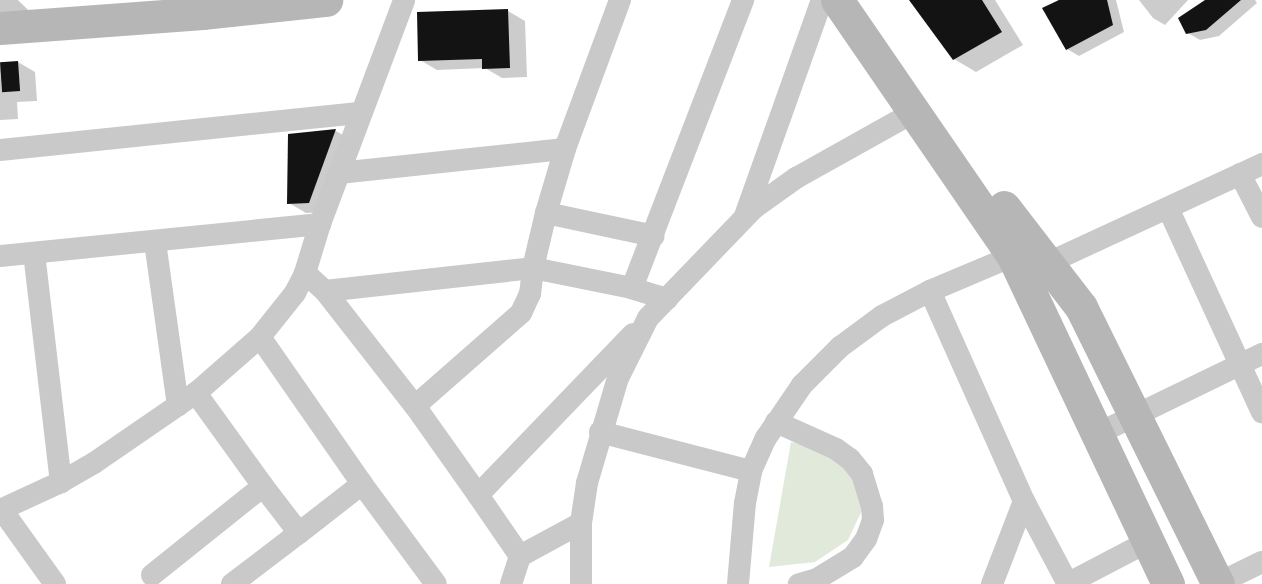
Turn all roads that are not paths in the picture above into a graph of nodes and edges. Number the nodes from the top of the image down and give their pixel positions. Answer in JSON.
{"nodes":[{"id":1,"x":2,"y":0,"type":"edge"},
{"id":2,"x":326,"y":0,"type":"edge"},
{"id":3,"x":404,"y":0,"type":"edge"},
{"id":4,"x":620,"y":0,"type":"edge"},
{"id":5,"x":743,"y":0,"type":"edge"},
{"id":6,"x":822,"y":0,"type":"edge"},
{"id":7,"x":837,"y":0,"type":"edge"},
{"id":8,"x":201,"y":6,"type":"edge"},
{"id":9,"x":14,"y":27,"type":"edge"},
{"id":10,"x":914,"y":112,"type":"junction"},
{"id":11,"x":361,"y":113,"type":"junction"},
{"id":12,"x":565,"y":148,"type":"junction"},
{"id":13,"x":0,"y":150,"type":"edge"},
{"id":14,"x":1262,"y":164,"type":"edge"},
{"id":15,"x":339,"y":173,"type":"junction"},
{"id":16,"x":1240,"y":174,"type":"junction"},
{"id":17,"x":1168,"y":208,"type":"junction"},
{"id":18,"x":546,"y":213,"type":"junction"},
{"id":19,"x":1262,"y":217,"type":"edge"},
{"id":20,"x":743,"y":220,"type":"junction"},
{"id":21,"x":320,"y":224,"type":"junction"},
{"id":22,"x":654,"y":236,"type":"junction"},
{"id":23,"x":155,"y":242,"type":"junction"},
{"id":24,"x":34,"y":253,"type":"junction"},
{"id":25,"x":0,"y":256,"type":"edge"},
{"id":26,"x":1028,"y":264,"type":"junction"},
{"id":27,"x":533,"y":268,"type":"junction"},
{"id":28,"x":305,"y":273,"type":"junction"},
{"id":29,"x":632,"y":288,"type":"junction"},
{"id":30,"x":325,"y":291,"type":"junction"},
{"id":31,"x":930,"y":291,"type":"junction"},
{"id":32,"x":666,"y":299,"type":"junction"},
{"id":33,"x":648,"y":318,"type":"junction"},
{"id":34,"x":260,"y":337,"type":"junction"},
{"id":35,"x":1262,"y":354,"type":"edge"},
{"id":36,"x":1240,"y":365,"type":"junction"},
{"id":37,"x":187,"y":399,"type":"junction"},
{"id":38,"x":415,"y":406,"type":"junction"},
{"id":39,"x":1262,"y":412,"type":"edge"},
{"id":40,"x":1134,"y":416,"type":"junction"},
{"id":41,"x":776,"y":422,"type":"junction"},
{"id":42,"x":600,"y":432,"type":"junction"},
{"id":43,"x":1096,"y":434,"type":"junction"},
{"id":44,"x":751,"y":471,"type":"junction"},
{"id":45,"x":61,"y":482,"type":"junction"},
{"id":46,"x":362,"y":484,"type":"junction"},
{"id":47,"x":263,"y":486,"type":"junction"},
{"id":48,"x":478,"y":495,"type":"junction"},
{"id":49,"x":1024,"y":501,"type":"junction"},
{"id":50,"x":1,"y":510,"type":"edge"},
{"id":51,"x":581,"y":523,"type":"junction"},
{"id":52,"x":299,"y":533,"type":"junction"},
{"id":53,"x":1147,"y":542,"type":"junction"},
{"id":54,"x":520,"y":556,"type":"junction"},
{"id":55,"x":1262,"y":562,"type":"edge"},
{"id":56,"x":153,"y":575,"type":"dead end"},
{"id":57,"x":427,"y":581,"type":"edge"},
{"id":58,"x":55,"y":584,"type":"edge"},
{"id":59,"x":232,"y":584,"type":"edge"},
{"id":60,"x":511,"y":584,"type":"edge"},
{"id":61,"x":581,"y":584,"type":"edge"},
{"id":62,"x":738,"y":584,"type":"edge"},
{"id":63,"x":799,"y":584,"type":"edge"},
{"id":64,"x":992,"y":584,"type":"edge"},
{"id":65,"x":1067,"y":584,"type":"edge"},
{"id":66,"x":1168,"y":584,"type":"edge"},
{"id":67,"x":1217,"y":584,"type":"edge"}],
"edges":[{"from":1,"to":9,"type":"street"},
{"from":2,"to":8,"type":"street"},
{"from":3,"to":11,"type":"street"},
{"from":4,"to":12,"type":"street"},
{"from":5,"to":22,"type":"street"},
{"from":6,"to":20,"type":"street"},
{"from":7,"to":10,"type":"street"},
{"from":8,"to":9,"type":"street"},
{"from":10,"to":20,"type":"street"},
{"from":10,"to":26,"type":"street"},
{"from":11,"to":13,"type":"street"},
{"from":11,"to":15,"type":"street"},
{"from":12,"to":15,"type":"street"},
{"from":12,"to":18,"type":"street"},
{"from":14,"to":16,"type":"street"},
{"from":15,"to":21,"type":"street"},
{"from":16,"to":17,"type":"street"},
{"from":16,"to":19,"type":"street"},
{"from":17,"to":26,"type":"street"},
{"from":17,"to":36,"type":"street"},
{"from":18,"to":22,"type":"street"},
{"from":18,"to":27,"type":"street"},
{"from":20,"to":32,"type":"street"},
{"from":21,"to":23,"type":"street"},
{"from":21,"to":28,"type":"street"},
{"from":22,"to":29,"type":"street"},
{"from":23,"to":24,"type":"street"},
{"from":23,"to":37,"type":"street"},
{"from":24,"to":25,"type":"street"},
{"from":24,"to":45,"type":"street"},
{"from":26,"to":31,"type":"street"},
{"from":26,"to":40,"type":"street"},
{"from":26,"to":43,"type":"street"},
{"from":27,"to":29,"type":"street"},
{"from":27,"to":30,"type":"street"},
{"from":27,"to":38,"type":"street"},
{"from":28,"to":30,"type":"street"},
{"from":28,"to":34,"type":"street"},
{"from":29,"to":32,"type":"street"},
{"from":30,"to":38,"type":"street"},
{"from":31,"to":41,"type":"street"},
{"from":31,"to":49,"type":"street"},
{"from":32,"to":33,"type":"street"},
{"from":33,"to":42,"type":"street"},
{"from":33,"to":48,"type":"street"},
{"from":34,"to":37,"type":"street"},
{"from":34,"to":46,"type":"street"},
{"from":35,"to":36,"type":"street"},
{"from":36,"to":39,"type":"street"},
{"from":36,"to":40,"type":"street"},
{"from":37,"to":45,"type":"street"},
{"from":37,"to":47,"type":"street"},
{"from":38,"to":48,"type":"street"},
{"from":40,"to":43,"type":"street"},
{"from":40,"to":67,"type":"street"},
{"from":41,"to":44,"type":"street"},
{"from":41,"to":63,"type":"street"},
{"from":42,"to":44,"type":"street"},
{"from":42,"to":51,"type":"street"},
{"from":43,"to":53,"type":"street"},
{"from":44,"to":62,"type":"street"},
{"from":45,"to":50,"type":"street"},
{"from":46,"to":52,"type":"street"},
{"from":46,"to":57,"type":"street"},
{"from":47,"to":52,"type":"street"},
{"from":47,"to":56,"type":"street"},
{"from":48,"to":54,"type":"street"},
{"from":49,"to":64,"type":"street"},
{"from":49,"to":65,"type":"street"},
{"from":50,"to":58,"type":"street"},
{"from":51,"to":54,"type":"street"},
{"from":51,"to":61,"type":"street"},
{"from":52,"to":59,"type":"street"},
{"from":53,"to":65,"type":"street"},
{"from":53,"to":66,"type":"street"},
{"from":54,"to":60,"type":"street"},
{"from":55,"to":67,"type":"street"}]}
